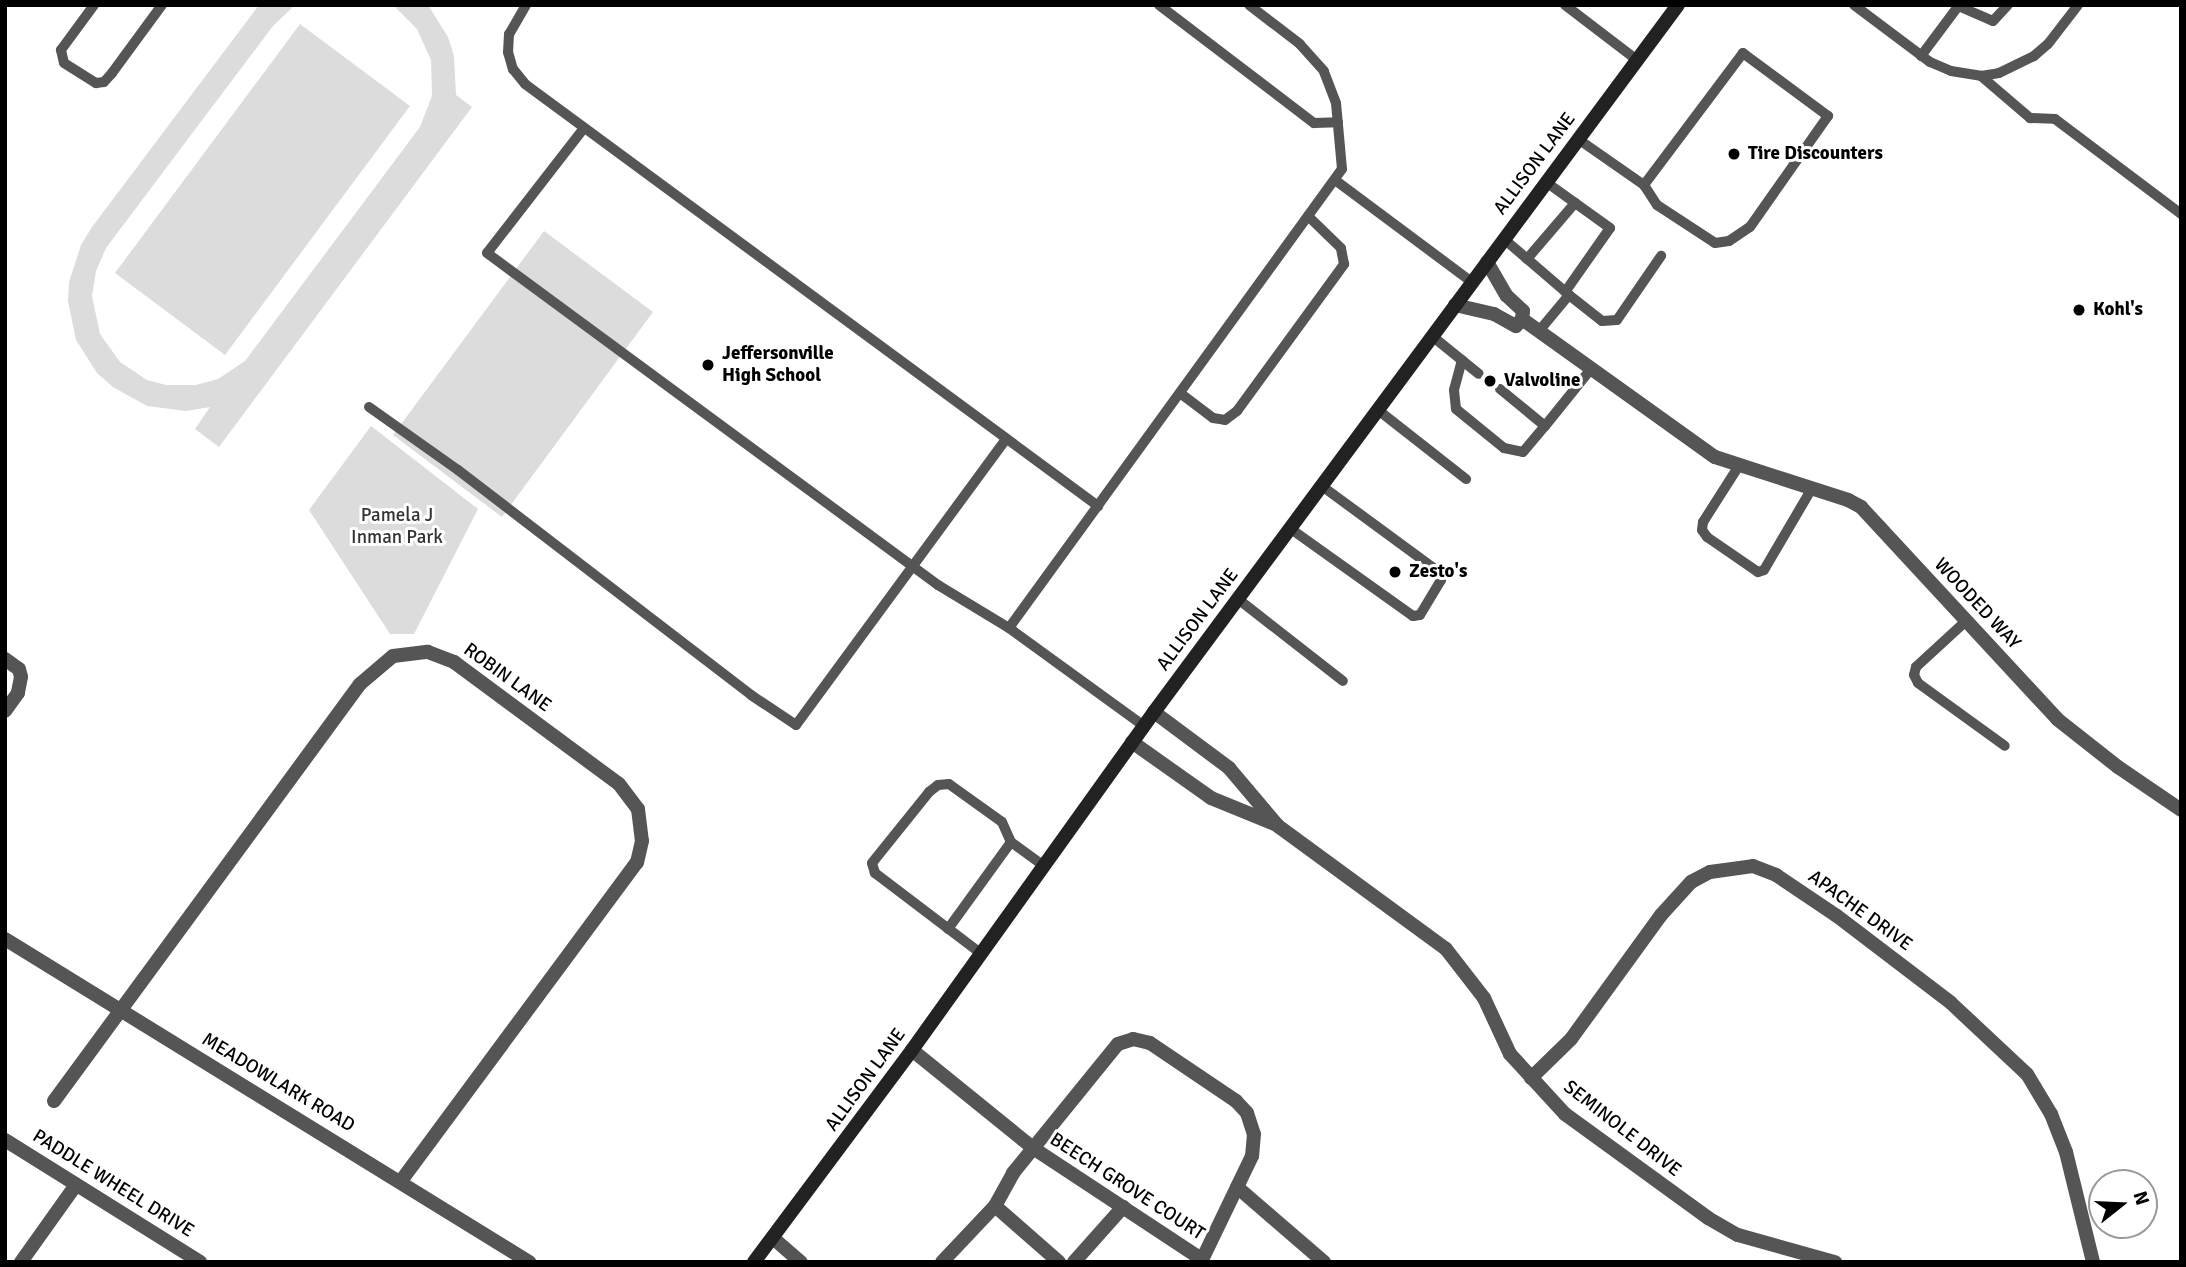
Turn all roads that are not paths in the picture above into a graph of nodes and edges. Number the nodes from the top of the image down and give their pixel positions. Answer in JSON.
{"nodes":[{"id":1,"x":94,"y":5,"type":"edge"},
{"id":2,"x":162,"y":5,"type":"edge"},
{"id":3,"x":526,"y":5,"type":"edge"},
{"id":4,"x":1159,"y":5,"type":"edge"},
{"id":5,"x":1249,"y":5,"type":"edge"},
{"id":6,"x":1565,"y":5,"type":"edge"},
{"id":7,"x":1678,"y":5,"type":"edge"},
{"id":8,"x":1854,"y":5,"type":"edge"},
{"id":9,"x":2008,"y":5,"type":"edge"},
{"id":10,"x":2077,"y":5,"type":"edge"},
{"id":11,"x":1958,"y":6,"type":"edge"},
{"id":12,"x":1921,"y":56,"type":"junction"},
{"id":13,"x":1637,"y":60,"type":"junction"},
{"id":14,"x":1981,"y":76,"type":"junction"},
{"id":15,"x":1338,"y":122,"type":"junction"},
{"id":16,"x":584,"y":128,"type":"junction"},
{"id":17,"x":1578,"y":139,"type":"junction"},
{"id":18,"x":1335,"y":180,"type":"junction"},
{"id":19,"x":1546,"y":182,"type":"junction"},
{"id":20,"x":1644,"y":185,"type":"junction"},
{"id":21,"x":1575,"y":203,"type":"junction"},
{"id":22,"x":2181,"y":214,"type":"edge"},
{"id":23,"x":1308,"y":216,"type":"junction"},
{"id":24,"x":1504,"y":239,"type":"junction"},
{"id":25,"x":1661,"y":256,"type":"dead end"},
{"id":26,"x":1527,"y":259,"type":"junction"},
{"id":27,"x":1487,"y":262,"type":"junction"},
{"id":28,"x":1472,"y":282,"type":"junction"},
{"id":29,"x":1567,"y":293,"type":"junction"},
{"id":30,"x":1455,"y":305,"type":"junction"},
{"id":31,"x":1522,"y":319,"type":"junction"},
{"id":32,"x":1539,"y":331,"type":"junction"},
{"id":33,"x":1432,"y":336,"type":"junction"},
{"id":34,"x":1462,"y":360,"type":"junction"},
{"id":35,"x":1591,"y":369,"type":"junction"},
{"id":36,"x":1479,"y":374,"type":"dead end"},
{"id":37,"x":1500,"y":389,"type":"dead end"},
{"id":38,"x":1180,"y":393,"type":"junction"},
{"id":39,"x":369,"y":407,"type":"dead end"},
{"id":40,"x":1378,"y":410,"type":"junction"},
{"id":41,"x":1545,"y":426,"type":"junction"},
{"id":42,"x":1005,"y":440,"type":"junction"},
{"id":43,"x":1734,"y":462,"type":"junction"},
{"id":44,"x":1466,"y":479,"type":"dead end"},
{"id":45,"x":1322,"y":486,"type":"junction"},
{"id":46,"x":1811,"y":490,"type":"junction"},
{"id":47,"x":1098,"y":506,"type":"junction"},
{"id":48,"x":1291,"y":529,"type":"junction"},
{"id":49,"x":913,"y":566,"type":"junction"},
{"id":50,"x":1238,"y":599,"type":"junction"},
{"id":51,"x":1966,"y":621,"type":"junction"},
{"id":52,"x":1009,"y":628,"type":"junction"},
{"id":53,"x":5,"y":659,"type":"edge"},
{"id":54,"x":1343,"y":681,"type":"dead end"},
{"id":55,"x":5,"y":711,"type":"edge"},
{"id":56,"x":1154,"y":712,"type":"junction"},
{"id":57,"x":1144,"y":726,"type":"junction"},
{"id":58,"x":1132,"y":742,"type":"junction"},
{"id":59,"x":2005,"y":746,"type":"dead end"},
{"id":60,"x":2181,"y":810,"type":"edge"},
{"id":61,"x":1278,"y":826,"type":"junction"},
{"id":62,"x":1011,"y":842,"type":"junction"},
{"id":63,"x":1043,"y":865,"type":"junction"},
{"id":64,"x":948,"y":929,"type":"junction"},
{"id":65,"x":5,"y":939,"type":"edge"},
{"id":66,"x":979,"y":953,"type":"junction"},
{"id":67,"x":120,"y":1009,"type":"junction"},
{"id":68,"x":912,"y":1050,"type":"junction"},
{"id":69,"x":1531,"y":1079,"type":"junction"},
{"id":70,"x":54,"y":1101,"type":"dead end"},
{"id":71,"x":5,"y":1140,"type":"edge"},
{"id":72,"x":1033,"y":1148,"type":"junction"},
{"id":73,"x":401,"y":1181,"type":"junction"},
{"id":74,"x":76,"y":1185,"type":"junction"},
{"id":75,"x":1237,"y":1186,"type":"junction"},
{"id":76,"x":995,"y":1206,"type":"junction"},
{"id":77,"x":1122,"y":1207,"type":"junction"},
{"id":78,"x":773,"y":1238,"type":"junction"},
{"id":79,"x":1200,"y":1260,"type":"edge"},
{"id":80,"x":21,"y":1262,"type":"edge"},
{"id":81,"x":200,"y":1262,"type":"edge"},
{"id":82,"x":529,"y":1262,"type":"edge"},
{"id":83,"x":754,"y":1262,"type":"edge"},
{"id":84,"x":801,"y":1262,"type":"edge"},
{"id":85,"x":943,"y":1262,"type":"edge"},
{"id":86,"x":1059,"y":1262,"type":"edge"},
{"id":87,"x":1074,"y":1262,"type":"edge"},
{"id":88,"x":1324,"y":1262,"type":"edge"},
{"id":89,"x":1835,"y":1262,"type":"edge"},
{"id":90,"x":2094,"y":1262,"type":"edge"}],
"edges":[{"from":1,"to":2,"type":"lane"},
{"from":3,"to":16,"type":"lane"},
{"from":4,"to":15,"type":"lane"},
{"from":5,"to":15,"type":"lane"},
{"from":6,"to":13,"type":"lane"},
{"from":7,"to":13,"type":"main road","name":"ALLISON LANE"},
{"from":8,"to":12,"type":"lane"},
{"from":9,"to":11,"type":"lane"},
{"from":10,"to":14,"type":"lane"},
{"from":11,"to":12,"type":"lane"},
{"from":12,"to":14,"type":"lane"},
{"from":13,"to":17,"type":"main road","name":"ALLISON LANE"},
{"from":14,"to":22,"type":"lane"},
{"from":15,"to":18,"type":"lane"},
{"from":16,"to":42,"type":"lane"},
{"from":16,"to":49,"type":"lane"},
{"from":17,"to":19,"type":"main road","name":"ALLISON LANE"},
{"from":17,"to":20,"type":"lane"},
{"from":18,"to":23,"type":"lane"},
{"from":18,"to":28,"type":"lane"},
{"from":19,"to":21,"type":"lane"},
{"from":19,"to":24,"type":"main road","name":"ALLISON LANE"},
{"from":20,"to":20,"type":"lane"},
{"from":21,"to":26,"type":"lane"},
{"from":21,"to":29,"type":"lane"},
{"from":23,"to":38,"type":"lane"},
{"from":23,"to":38,"type":"lane"},
{"from":24,"to":26,"type":"lane"},
{"from":24,"to":27,"type":"main road","name":"ALLISON LANE"},
{"from":25,"to":29,"type":"lane"},
{"from":26,"to":29,"type":"lane"},
{"from":27,"to":28,"type":"main road","name":"ALLISON LANE"},
{"from":27,"to":31,"type":"street"},
{"from":28,"to":30,"type":"main road","name":"ALLISON LANE"},
{"from":29,"to":32,"type":"lane"},
{"from":30,"to":31,"type":"street"},
{"from":30,"to":33,"type":"main road","name":"ALLISON LANE"},
{"from":31,"to":32,"type":"street","name":"WOODED WAY"},
{"from":32,"to":35,"type":"street","name":"WOODED WAY"},
{"from":33,"to":34,"type":"lane"},
{"from":33,"to":40,"type":"main road","name":"ALLISON LANE"},
{"from":34,"to":36,"type":"lane"},
{"from":34,"to":41,"type":"lane"},
{"from":35,"to":41,"type":"lane"},
{"from":35,"to":43,"type":"street","name":"WOODED WAY"},
{"from":37,"to":41,"type":"lane"},
{"from":38,"to":47,"type":"lane"},
{"from":39,"to":49,"type":"lane"},
{"from":40,"to":44,"type":"lane"},
{"from":40,"to":45,"type":"main road","name":"ALLISON LANE"},
{"from":42,"to":47,"type":"lane"},
{"from":42,"to":49,"type":"lane"},
{"from":43,"to":46,"type":"street","name":"WOODED WAY"},
{"from":43,"to":46,"type":"lane"},
{"from":45,"to":48,"type":"main road","name":"ALLISON LANE"},
{"from":45,"to":48,"type":"lane"},
{"from":46,"to":51,"type":"street","name":"WOODED WAY"},
{"from":47,"to":52,"type":"lane"},
{"from":48,"to":50,"type":"main road","name":"ALLISON LANE"},
{"from":49,"to":52,"type":"lane"},
{"from":50,"to":54,"type":"lane"},
{"from":50,"to":56,"type":"main road","name":"ALLISON LANE"},
{"from":51,"to":59,"type":"lane"},
{"from":51,"to":60,"type":"street","name":"WOODED WAY"},
{"from":52,"to":57,"type":"lane"},
{"from":53,"to":55,"type":"street"},
{"from":56,"to":57,"type":"main road","name":"ALLISON LANE"},
{"from":56,"to":61,"type":"street","name":"SEMINOLE DRIVE"},
{"from":57,"to":58,"type":"main road","name":"ALLISON LANE"},
{"from":58,"to":61,"type":"street","name":"SEMINOLE DRIVE"},
{"from":58,"to":63,"type":"main road","name":"ALLISON LANE"},
{"from":61,"to":69,"type":"street","name":"SEMINOLE DRIVE"},
{"from":62,"to":63,"type":"lane"},
{"from":62,"to":64,"type":"lane"},
{"from":62,"to":64,"type":"lane"},
{"from":63,"to":66,"type":"main road","name":"ALLISON LANE"},
{"from":64,"to":66,"type":"lane"},
{"from":65,"to":67,"type":"street","name":"MEADOWLARK ROAD"},
{"from":66,"to":68,"type":"main road","name":"ALLISON LANE"},
{"from":67,"to":70,"type":"street","name":"ROBIN LANE"},
{"from":67,"to":73,"type":"street","name":"MEADOWLARK ROAD"},
{"from":67,"to":73,"type":"street","name":"ROBIN LANE"},
{"from":68,"to":72,"type":"street","name":"BEECH GROVE COURT"},
{"from":68,"to":78,"type":"main road","name":"ALLISON LANE"},
{"from":69,"to":89,"type":"street","name":"SEMINOLE DRIVE"},
{"from":69,"to":90,"type":"street","name":"APACHE DRIVE"},
{"from":71,"to":74,"type":"street","name":"PADDLE WHEEL DRIVE"},
{"from":72,"to":75,"type":"street","name":"BEECH GROVE COURT"},
{"from":72,"to":76,"type":"street","name":"BEECH GROVE COURT"},
{"from":72,"to":77,"type":"street","name":"BEECH GROVE COURT"},
{"from":73,"to":82,"type":"street","name":"MEADOWLARK ROAD"},
{"from":74,"to":80,"type":"street"},
{"from":74,"to":81,"type":"street","name":"PADDLE WHEEL DRIVE"},
{"from":75,"to":79,"type":"street","name":"BEECH GROVE COURT"},
{"from":75,"to":88,"type":"street"},
{"from":76,"to":85,"type":"street","name":"BEECH GROVE COURT"},
{"from":76,"to":86,"type":"street"},
{"from":77,"to":79,"type":"street","name":"BEECH GROVE COURT"},
{"from":77,"to":87,"type":"street"},
{"from":78,"to":83,"type":"main road","name":"ALLISON LANE"},
{"from":78,"to":84,"type":"street"}]}
